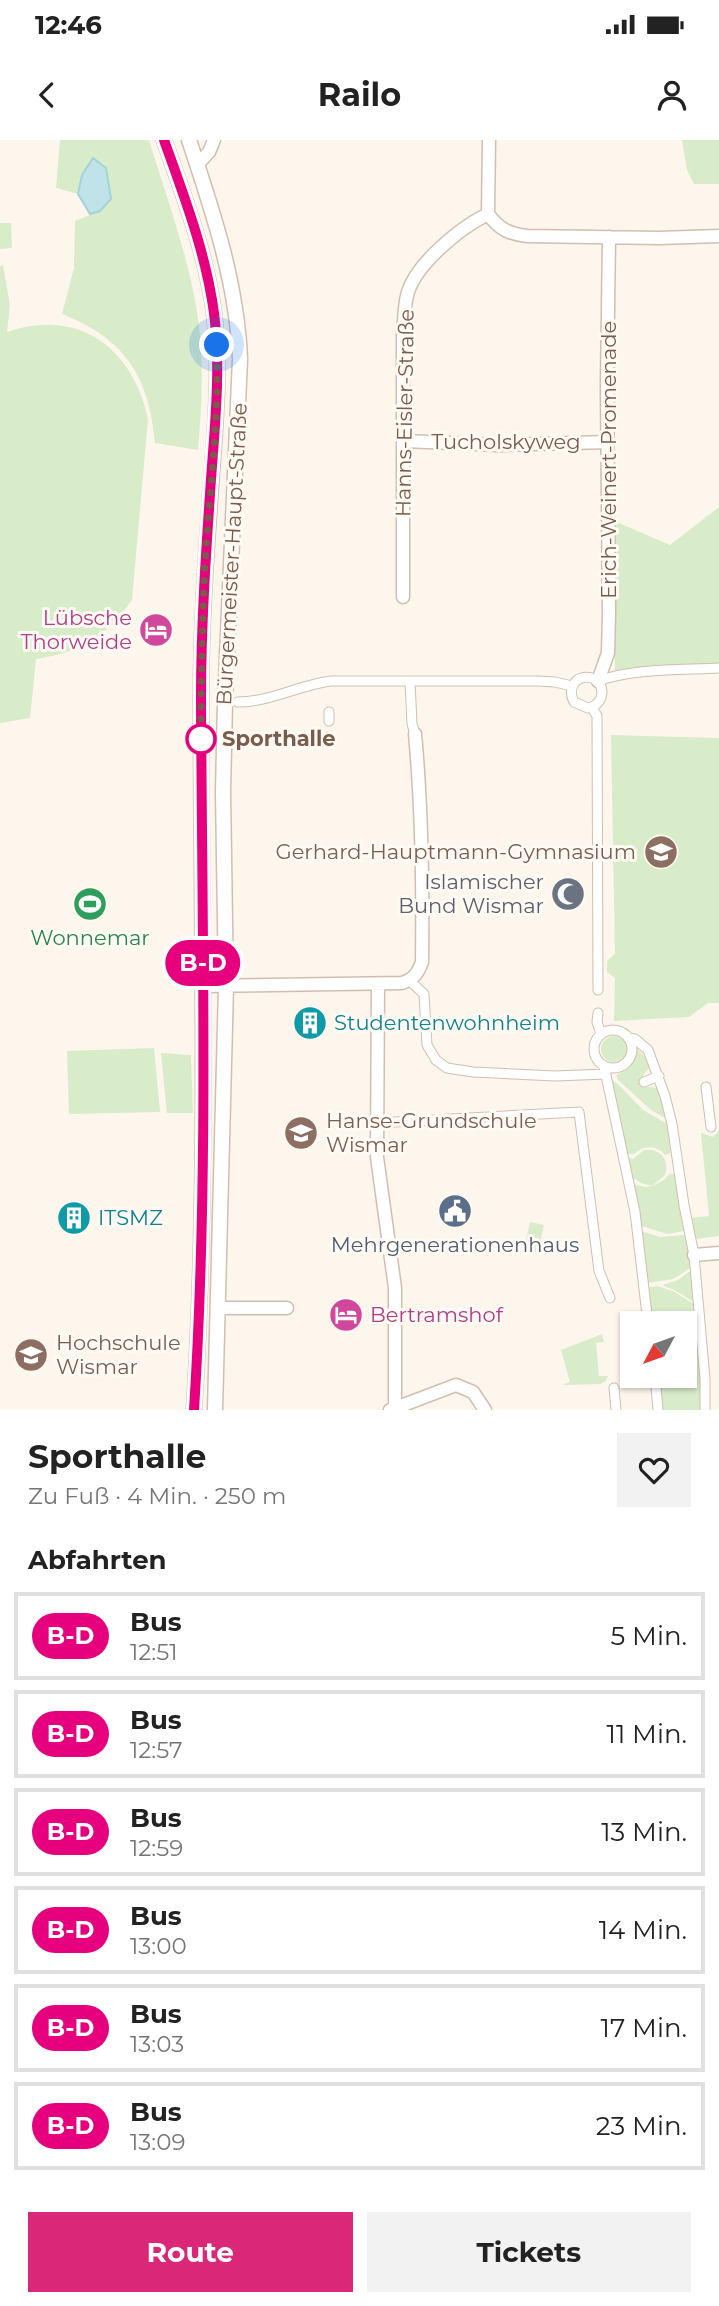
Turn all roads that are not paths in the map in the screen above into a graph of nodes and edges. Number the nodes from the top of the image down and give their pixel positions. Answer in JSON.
{"nodes":[{"id":1,"x":164,"y":140,"type":"edge"},
{"id":2,"x":189,"y":140,"type":"edge"},
{"id":3,"x":214,"y":140,"type":"edge"},
{"id":4,"x":489,"y":140,"type":"edge"},
{"id":5,"x":197,"y":165,"type":"junction"},
{"id":6,"x":488,"y":214,"type":"junction"},
{"id":7,"x":719,"y":236,"type":"edge"},
{"id":8,"x":609,"y":237,"type":"junction"},
{"id":9,"x":404,"y":441,"type":"junction"},
{"id":10,"x":608,"y":442,"type":"junction"},
{"id":11,"x":403,"y":597,"type":"dead end"},
{"id":12,"x":719,"y":668,"type":"edge"},
{"id":13,"x":410,"y":681,"type":"junction"},
{"id":14,"x":598,"y":681,"type":"junction"},
{"id":15,"x":571,"y":690,"type":"junction"},
{"id":16,"x":563,"y":701,"type":"dead end"},
{"id":17,"x":237,"y":702,"type":"dead end"},
{"id":18,"x":593,"y":707,"type":"junction"},
{"id":19,"x":415,"y":734,"type":"joint"},
{"id":20,"x":410,"y":981,"type":"junction"},
{"id":21,"x":378,"y":985,"type":"junction"},
{"id":22,"x":203,"y":986,"type":"junction"},
{"id":23,"x":226,"y":986,"type":"junction"},
{"id":24,"x":598,"y":990,"type":"dead end"},
{"id":25,"x":598,"y":1013,"type":"dead end"},
{"id":26,"x":601,"y":1034,"type":"junction"},
{"id":27,"x":628,"y":1038,"type":"junction"},
{"id":28,"x":605,"y":1070,"type":"junction"},
{"id":29,"x":659,"y":1076,"type":"junction"},
{"id":30,"x":644,"y":1082,"type":"dead end"},
{"id":31,"x":706,"y":1087,"type":"dead end"},
{"id":32,"x":377,"y":1123,"type":"junction"},
{"id":33,"x":710,"y":1126,"type":"dead end"},
{"id":34,"x":719,"y":1253,"type":"edge"},
{"id":35,"x":694,"y":1255,"type":"junction"},
{"id":36,"x":610,"y":1298,"type":"dead end"},
{"id":37,"x":218,"y":1308,"type":"junction"},
{"id":38,"x":287,"y":1308,"type":"dead end"},
{"id":39,"x":647,"y":1311,"type":"edge"},
{"id":40,"x":614,"y":1388,"type":"dead end"},
{"id":41,"x":656,"y":1388,"type":"edge"},
{"id":42,"x":393,"y":1409,"type":"edge"},
{"id":43,"x":194,"y":1410,"type":"edge"},
{"id":44,"x":215,"y":1410,"type":"edge"},
{"id":45,"x":485,"y":1410,"type":"edge"},
{"id":46,"x":616,"y":1410,"type":"edge"},
{"id":47,"x":658,"y":1410,"type":"edge"},
{"id":48,"x":705,"y":1410,"type":"edge"}],
"edges":[{"from":1,"to":22,"type":"street","name":"Bürgermeister-Haupt-Straße"},
{"from":2,"to":5,"type":"street","name":"Bürgermeister-Haupt-Straße"},
{"from":3,"to":5,"type":"street"},
{"from":4,"to":6,"type":"street"},
{"from":5,"to":23,"type":"street","name":"Bürgermeister-Haupt-Straße"},
{"from":6,"to":8,"type":"street"},
{"from":6,"to":9,"type":"street","name":"Hanns-Eisler-Straße"},
{"from":7,"to":8,"type":"street"},
{"from":8,"to":10,"type":"street","name":"Erich-Weinert-Promenade"},
{"from":9,"to":10,"type":"street","name":"Tucholskyweg"},
{"from":9,"to":11,"type":"street","name":"Hanns-Eisler-Straße"},
{"from":10,"to":14,"type":"street","name":"Erich-Weinert-Promenade"},
{"from":12,"to":14,"type":"street"},
{"from":13,"to":15,"type":"street"},
{"from":13,"to":17,"type":"street"},
{"from":13,"to":19,"type":"street"},
{"from":14,"to":15,"type":"street"},
{"from":14,"to":18,"type":"street"},
{"from":15,"to":16,"type":"street"},
{"from":15,"to":18,"type":"street"},
{"from":18,"to":24,"type":"street"},
{"from":19,"to":20,"type":"street"},
{"from":20,"to":21,"type":"street"},
{"from":20,"to":28,"type":"street"},
{"from":21,"to":23,"type":"street"},
{"from":21,"to":32,"type":"street"},
{"from":22,"to":23,"type":"street"},
{"from":22,"to":43,"type":"street","name":"Bürgermeister-Haupt-Straße"},
{"from":23,"to":37,"type":"street","name":"Bürgermeister-Haupt-Straße"},
{"from":25,"to":26,"type":"street"},
{"from":26,"to":27,"type":"street"},
{"from":26,"to":28,"type":"street"},
{"from":27,"to":28,"type":"street"},
{"from":27,"to":29,"type":"street"},
{"from":28,"to":39,"type":"street"},
{"from":29,"to":30,"type":"street"},
{"from":29,"to":35,"type":"street"},
{"from":31,"to":33,"type":"street"},
{"from":32,"to":36,"type":"street"},
{"from":32,"to":42,"type":"street"},
{"from":34,"to":35,"type":"street"},
{"from":35,"to":48,"type":"street"},
{"from":37,"to":38,"type":"street"},
{"from":37,"to":44,"type":"street","name":"Bürgermeister-Haupt-Straße"},
{"from":40,"to":46,"type":"street"},
{"from":41,"to":47,"type":"street"},
{"from":42,"to":45,"type":"street"}]}
